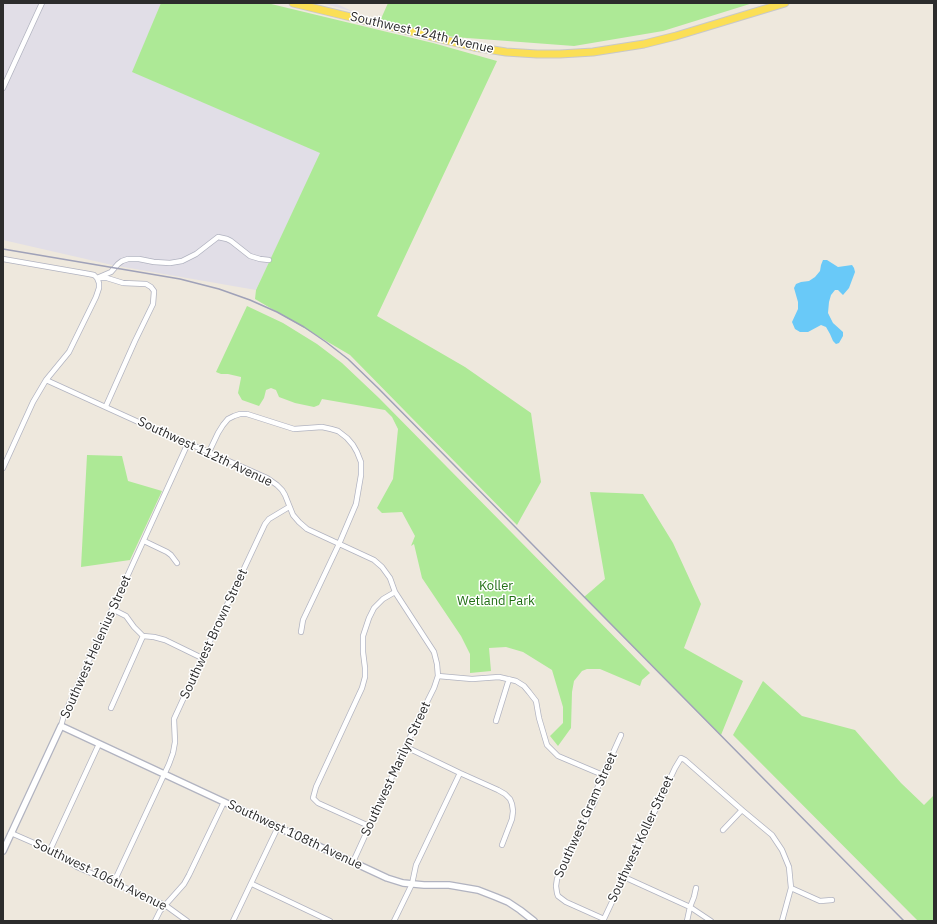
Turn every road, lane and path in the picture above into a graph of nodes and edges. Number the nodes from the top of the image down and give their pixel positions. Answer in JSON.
{"nodes":[{"id":1,"x":42,"y":3,"type":"edge"},
{"id":2,"x":293,"y":3,"type":"edge"},
{"id":3,"x":785,"y":3,"type":"edge"},
{"id":4,"x":3,"y":88,"type":"edge"},
{"id":5,"x":3,"y":259,"type":"edge"},
{"id":6,"x":269,"y":260,"type":"dead end"},
{"id":7,"x":97,"y":278,"type":"junction"},
{"id":8,"x":46,"y":380,"type":"junction"},
{"id":9,"x":106,"y":406,"type":"junction"},
{"id":10,"x":188,"y":443,"type":"junction"},
{"id":11,"x":209,"y":452,"type":"junction"},
{"id":12,"x":3,"y":468,"type":"edge"},
{"id":13,"x":289,"y":507,"type":"junction"},
{"id":14,"x":144,"y":541,"type":"junction"},
{"id":15,"x":339,"y":544,"type":"junction"},
{"id":16,"x":176,"y":563,"type":"dead end"},
{"id":17,"x":396,"y":592,"type":"junction"},
{"id":18,"x":112,"y":609,"type":"junction"},
{"id":19,"x":301,"y":632,"type":"dead end"},
{"id":20,"x":143,"y":636,"type":"junction"},
{"id":21,"x":202,"y":658,"type":"junction"},
{"id":22,"x":438,"y":676,"type":"junction"},
{"id":23,"x":509,"y":679,"type":"junction"},
{"id":24,"x":111,"y":708,"type":"dead end"},
{"id":25,"x":496,"y":721,"type":"dead end"},
{"id":26,"x":61,"y":726,"type":"junction"},
{"id":27,"x":621,"y":735,"type":"dead end"},
{"id":28,"x":99,"y":744,"type":"junction"},
{"id":29,"x":406,"y":747,"type":"junction"},
{"id":30,"x":460,"y":773,"type":"junction"},
{"id":31,"x":164,"y":774,"type":"junction"},
{"id":32,"x":603,"y":774,"type":"junction"},
{"id":33,"x":224,"y":802,"type":"junction"},
{"id":34,"x":742,"y":810,"type":"junction"},
{"id":35,"x":369,"y":826,"type":"junction"},
{"id":36,"x":278,"y":827,"type":"junction"},
{"id":37,"x":723,"y":830,"type":"dead end"},
{"id":38,"x":12,"y":833,"type":"junction"},
{"id":39,"x":502,"y":845,"type":"dead end"},
{"id":40,"x":50,"y":850,"type":"junction"},
{"id":41,"x":3,"y":851,"type":"edge"},
{"id":42,"x":353,"y":862,"type":"junction"},
{"id":43,"x":624,"y":877,"type":"junction"},
{"id":44,"x":114,"y":882,"type":"junction"},
{"id":45,"x":252,"y":884,"type":"junction"},
{"id":46,"x":412,"y":884,"type":"junction"},
{"id":47,"x":696,"y":888,"type":"dead end"},
{"id":48,"x":791,"y":888,"type":"junction"},
{"id":49,"x":832,"y":900,"type":"dead end"},
{"id":50,"x":165,"y":904,"type":"junction"},
{"id":51,"x":690,"y":907,"type":"junction"},
{"id":52,"x":603,"y":920,"type":"edge"},
{"id":53,"x":155,"y":921,"type":"edge"},
{"id":54,"x":187,"y":921,"type":"edge"},
{"id":55,"x":234,"y":921,"type":"edge"},
{"id":56,"x":330,"y":921,"type":"edge"},
{"id":57,"x":394,"y":921,"type":"edge"},
{"id":58,"x":534,"y":921,"type":"edge"},
{"id":59,"x":687,"y":921,"type":"edge"},
{"id":60,"x":711,"y":921,"type":"edge"},
{"id":61,"x":782,"y":921,"type":"edge"}],
"edges":[{"from":1,"to":4,"type":"street"},
{"from":2,"to":3,"type":"main road","name":"Southwest 124th Avenue"},
{"from":5,"to":7,"type":"street"},
{"from":6,"to":7,"type":"street"},
{"from":7,"to":8,"type":"street"},
{"from":7,"to":9,"type":"street"},
{"from":8,"to":9,"type":"street","name":"Southwest 112th Avenue"},
{"from":8,"to":12,"type":"street"},
{"from":9,"to":10,"type":"street","name":"Southwest 112th Avenue"},
{"from":10,"to":11,"type":"street","name":"Southwest 112th Avenue"},
{"from":10,"to":14,"type":"street","name":"Southwest Helenius Street"},
{"from":11,"to":13,"type":"street","name":"Southwest 112th Avenue"},
{"from":11,"to":15,"type":"street"},
{"from":13,"to":15,"type":"street","name":"Southwest 112th Avenue"},
{"from":13,"to":21,"type":"street","name":"Southwest Brown Street"},
{"from":14,"to":16,"type":"street"},
{"from":14,"to":18,"type":"street","name":"Southwest Helenius Street"},
{"from":15,"to":17,"type":"street","name":"Southwest 112th Avenue"},
{"from":15,"to":19,"type":"street"},
{"from":17,"to":22,"type":"street","name":"Southwest 112th Avenue"},
{"from":17,"to":35,"type":"street"},
{"from":18,"to":20,"type":"street"},
{"from":18,"to":26,"type":"street","name":"Southwest Helenius Street"},
{"from":20,"to":21,"type":"street"},
{"from":20,"to":24,"type":"street"},
{"from":21,"to":31,"type":"street","name":"Southwest Brown Street"},
{"from":22,"to":23,"type":"street"},
{"from":22,"to":29,"type":"street","name":"Southwest Marilyn Street"},
{"from":23,"to":25,"type":"street"},
{"from":23,"to":32,"type":"street"},
{"from":26,"to":28,"type":"street","name":"Southwest 108th Avenue"},
{"from":26,"to":38,"type":"street","name":"Southwest Helenius Street"},
{"from":27,"to":32,"type":"street","name":"Southwest Gram Street"},
{"from":28,"to":31,"type":"street","name":"Southwest 108th Avenue"},
{"from":28,"to":40,"type":"street"},
{"from":29,"to":30,"type":"street"},
{"from":29,"to":35,"type":"street","name":"Southwest Marilyn Street"},
{"from":30,"to":39,"type":"street"},
{"from":30,"to":46,"type":"street"},
{"from":31,"to":33,"type":"street","name":"Southwest 108th Avenue"},
{"from":31,"to":44,"type":"street","name":"Southwest Brown Street"},
{"from":32,"to":52,"type":"street","name":"Southwest Gram Street"},
{"from":33,"to":36,"type":"street","name":"Southwest 108th Avenue"},
{"from":33,"to":50,"type":"street"},
{"from":34,"to":37,"type":"street"},
{"from":34,"to":43,"type":"street","name":"Southwest Koller Street"},
{"from":34,"to":48,"type":"street"},
{"from":35,"to":42,"type":"street","name":"Southwest Marilyn Street"},
{"from":36,"to":42,"type":"street","name":"Southwest 108th Avenue"},
{"from":36,"to":45,"type":"street"},
{"from":38,"to":40,"type":"street","name":"Southwest 106th Avenue"},
{"from":38,"to":41,"type":"street","name":"Southwest Helenius Street"},
{"from":40,"to":44,"type":"street","name":"Southwest 106th Avenue"},
{"from":42,"to":46,"type":"street","name":"Southwest 108th Avenue"},
{"from":43,"to":51,"type":"street"},
{"from":43,"to":52,"type":"street","name":"Southwest Koller Street"},
{"from":44,"to":50,"type":"street","name":"Southwest 106th Avenue"},
{"from":45,"to":55,"type":"street"},
{"from":45,"to":56,"type":"street"},
{"from":46,"to":57,"type":"street"},
{"from":46,"to":58,"type":"street","name":"Southwest 108th Avenue"},
{"from":47,"to":51,"type":"street"},
{"from":48,"to":49,"type":"street"},
{"from":48,"to":61,"type":"street"},
{"from":50,"to":53,"type":"street"},
{"from":50,"to":54,"type":"street","name":"Southwest 106th Avenue"},
{"from":51,"to":59,"type":"street"},
{"from":51,"to":60,"type":"street"}]}
